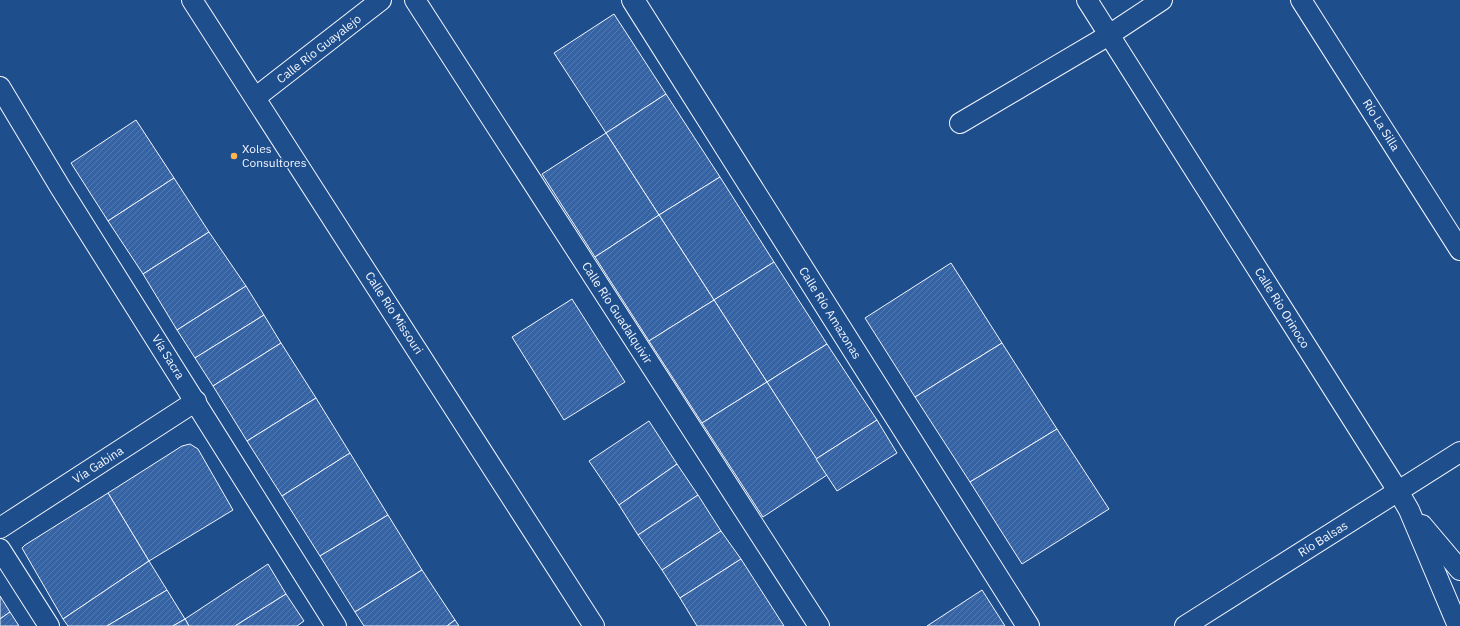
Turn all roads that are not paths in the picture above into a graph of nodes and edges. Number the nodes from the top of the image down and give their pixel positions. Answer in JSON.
{"nodes":[{"id":1,"x":192,"y":0,"type":"edge"},
{"id":2,"x":381,"y":0,"type":"edge"},
{"id":3,"x":415,"y":0,"type":"edge"},
{"id":4,"x":633,"y":0,"type":"edge"},
{"id":5,"x":1087,"y":0,"type":"edge"},
{"id":6,"x":1162,"y":0,"type":"edge"},
{"id":7,"x":1301,"y":0,"type":"edge"},
{"id":8,"x":1109,"y":34,"type":"junction"},
{"id":9,"x":0,"y":87,"type":"edge"},
{"id":10,"x":256,"y":97,"type":"junction"},
{"id":11,"x":960,"y":123,"type":"dead end"},
{"id":12,"x":1460,"y":250,"type":"edge"},
{"id":13,"x":196,"y":402,"type":"junction"},
{"id":14,"x":1460,"y":452,"type":"edge"},
{"id":15,"x":1398,"y":491,"type":"junction"},
{"id":16,"x":1409,"y":510,"type":"junction"},
{"id":17,"x":0,"y":528,"type":"edge"},
{"id":18,"x":0,"y":549,"type":"edge"},
{"id":19,"x":1460,"y":570,"type":"edge"},
{"id":20,"x":49,"y":626,"type":"edge"},
{"id":21,"x":336,"y":626,"type":"edge"},
{"id":22,"x":594,"y":626,"type":"edge"},
{"id":23,"x":819,"y":626,"type":"edge"},
{"id":24,"x":1028,"y":626,"type":"edge"},
{"id":25,"x":1185,"y":626,"type":"edge"},
{"id":26,"x":1458,"y":626,"type":"edge"}],
"edges":[{"from":1,"to":10,"type":"street","name":"Calle Río Missouri"},
{"from":2,"to":10,"type":"street","name":"Calle Río Guayalejo"},
{"from":3,"to":23,"type":"street","name":"Calle Río Guadalquivir"},
{"from":4,"to":24,"type":"street","name":"Calle Río Amazonas"},
{"from":5,"to":8,"type":"street","name":"Calle Río Orinoco"},
{"from":6,"to":8,"type":"street"},
{"from":7,"to":12,"type":"street","name":"Río La Silla"},
{"from":8,"to":11,"type":"street"},
{"from":8,"to":15,"type":"street","name":"Calle Río Orinoco"},
{"from":9,"to":13,"type":"street","name":"Vía Sacra"},
{"from":10,"to":22,"type":"street","name":"Calle Río Missouri"},
{"from":13,"to":17,"type":"street","name":"Vía Gabina"},
{"from":13,"to":21,"type":"street","name":"Vía Sacra"},
{"from":14,"to":15,"type":"street","name":"Río Balsas"},
{"from":15,"to":16,"type":"street","name":"Calle Río Orinoco"},
{"from":15,"to":25,"type":"street","name":"Río Balsas"},
{"from":16,"to":19,"type":"street"},
{"from":16,"to":26,"type":"street","name":"Calle Río Orinoco"},
{"from":18,"to":20,"type":"street"}]}
